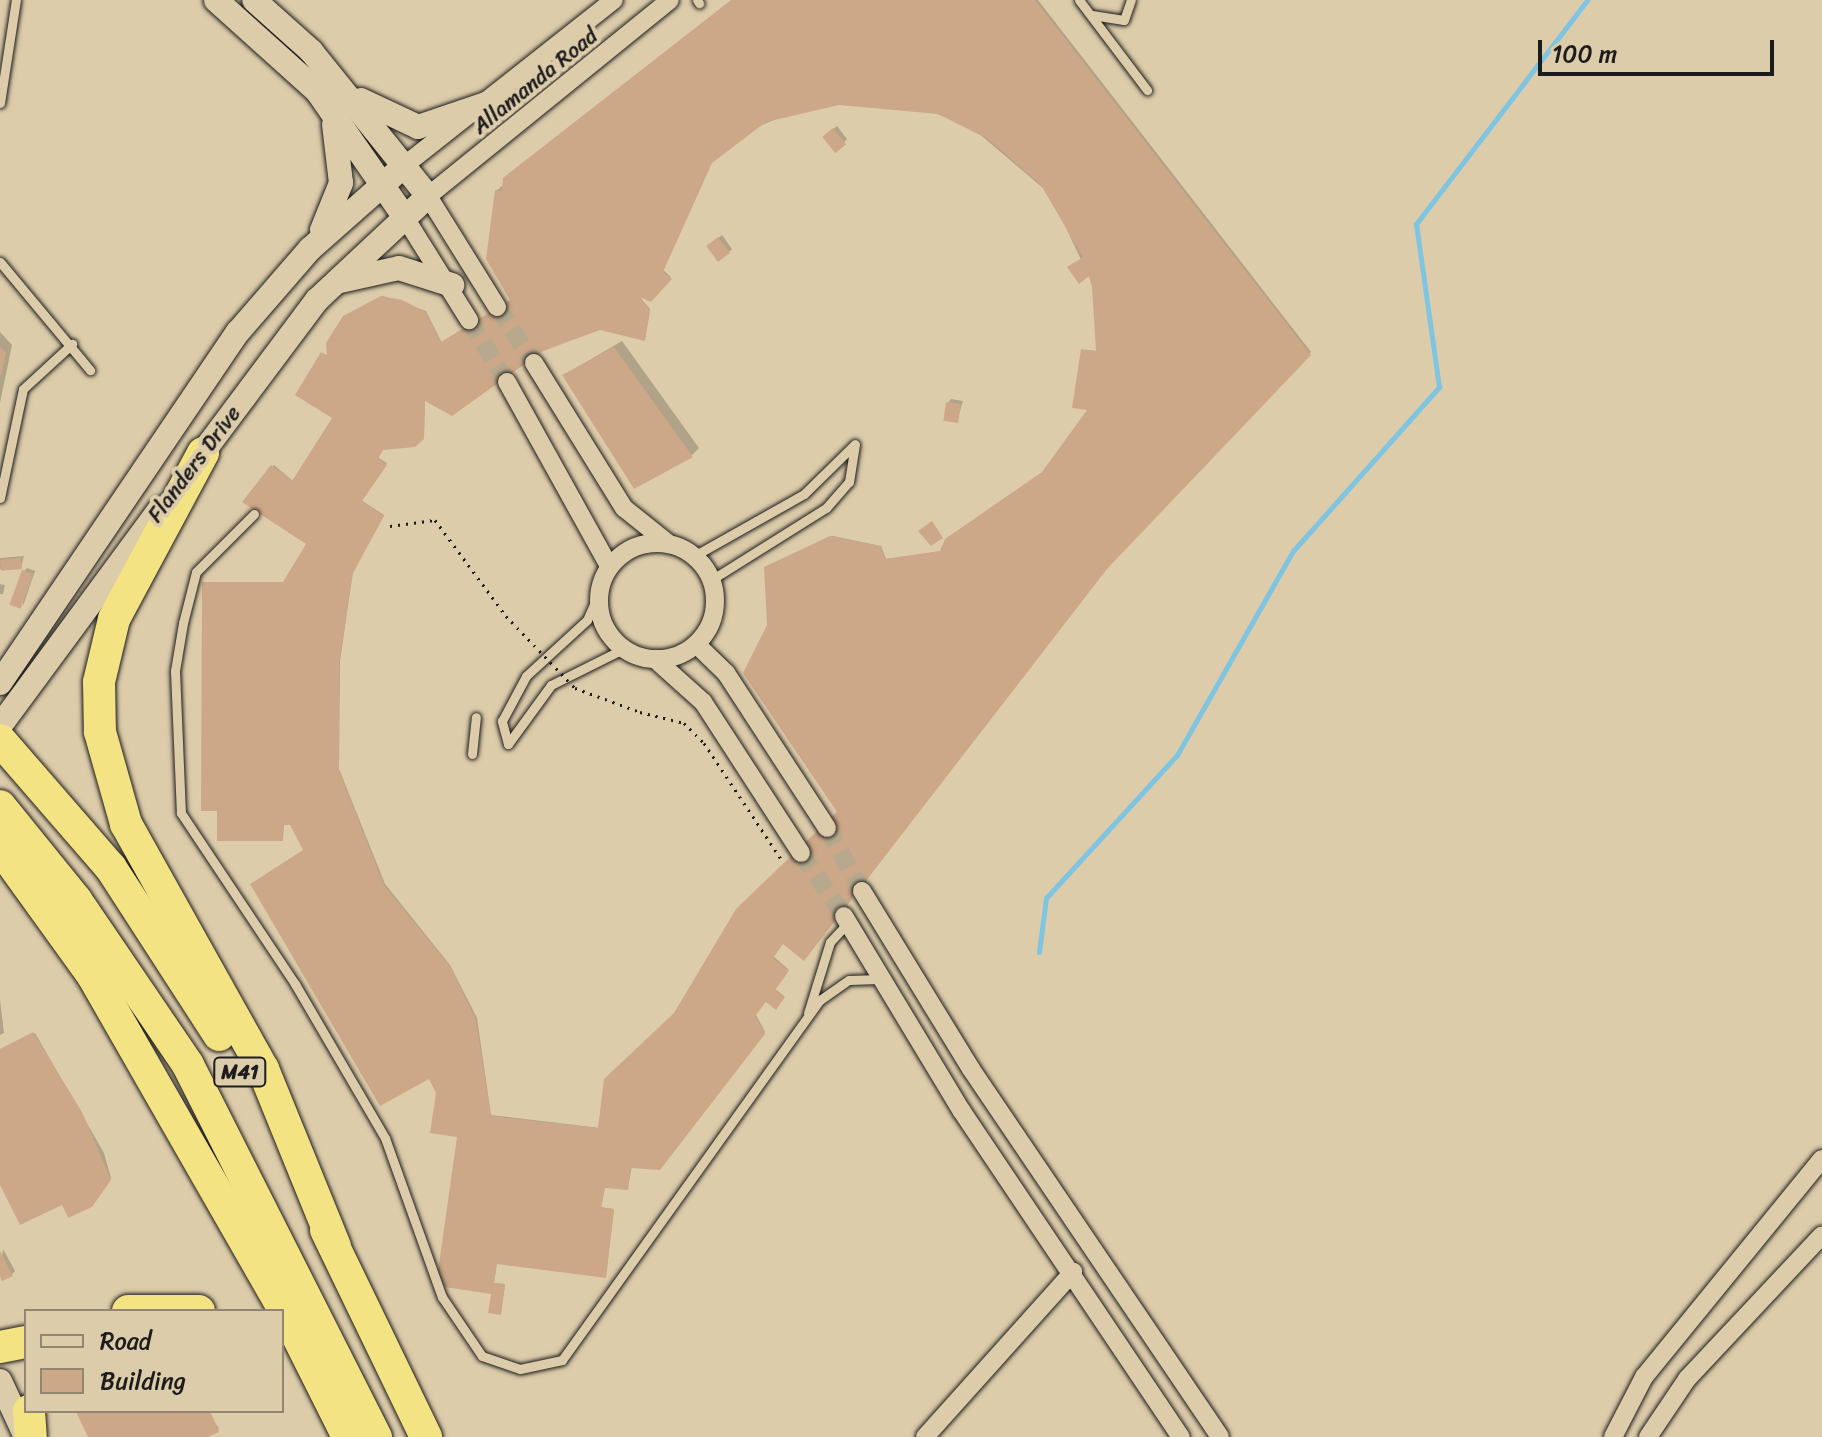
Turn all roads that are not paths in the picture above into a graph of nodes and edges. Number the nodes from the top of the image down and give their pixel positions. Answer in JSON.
{"nodes":[{"id":1,"x":16,"y":0,"type":"edge"},
{"id":2,"x":216,"y":0,"type":"edge"},
{"id":3,"x":254,"y":0,"type":"edge"},
{"id":4,"x":614,"y":0,"type":"edge"},
{"id":5,"x":670,"y":0,"type":"edge"},
{"id":6,"x":1079,"y":0,"type":"edge"},
{"id":7,"x":1131,"y":0,"type":"edge"},
{"id":8,"x":1090,"y":15,"type":"junction"},
{"id":9,"x":337,"y":82,"type":"junction"},
{"id":10,"x":1147,"y":90,"type":"dead end"},
{"id":11,"x":0,"y":103,"type":"edge"},
{"id":12,"x":489,"y":103,"type":"junction"},
{"id":13,"x":328,"y":107,"type":"junction"},
{"id":14,"x":405,"y":165,"type":"junction"},
{"id":15,"x":381,"y":184,"type":"junction"},
{"id":16,"x":428,"y":196,"type":"junction"},
{"id":17,"x":404,"y":216,"type":"junction"},
{"id":18,"x":310,"y":249,"type":"junction"},
{"id":19,"x":0,"y":262,"type":"edge"},
{"id":20,"x":336,"y":283,"type":"junction"},
{"id":21,"x":452,"y":285,"type":"junction"},
{"id":22,"x":497,"y":307,"type":"tunnel mouth"},
{"id":23,"x":469,"y":320,"type":"tunnel mouth"},
{"id":24,"x":72,"y":344,"type":"junction"},
{"id":25,"x":534,"y":363,"type":"tunnel mouth"},
{"id":26,"x":90,"y":370,"type":"dead end"},
{"id":27,"x":507,"y":382,"type":"tunnel mouth"},
{"id":28,"x":203,"y":453,"type":"junction"},
{"id":29,"x":0,"y":498,"type":"edge"},
{"id":30,"x":254,"y":514,"type":"dead end"},
{"id":31,"x":669,"y":544,"type":"junction"},
{"id":32,"x":694,"y":556,"type":"junction"},
{"id":33,"x":609,"y":566,"type":"junction"},
{"id":34,"x":711,"y":580,"type":"junction"},
{"id":35,"x":598,"y":595,"type":"junction"},
{"id":36,"x":696,"y":644,"type":"junction"},
{"id":37,"x":623,"y":649,"type":"junction"},
{"id":38,"x":655,"y":659,"type":"junction"},
{"id":39,"x":6,"y":687,"type":"edge"},
{"id":40,"x":476,"y":717,"type":"dead end"},
{"id":41,"x":0,"y":726,"type":"edge"},
{"id":42,"x":0,"y":740,"type":"edge"},
{"id":43,"x":472,"y":754,"type":"dead end"},
{"id":44,"x":0,"y":806,"type":"edge"},
{"id":45,"x":827,"y":828,"type":"tunnel mouth"},
{"id":46,"x":0,"y":847,"type":"edge"},
{"id":47,"x":801,"y":853,"type":"tunnel mouth"},
{"id":48,"x":862,"y":891,"type":"tunnel mouth"},
{"id":49,"x":845,"y":920,"type":"joint"},
{"id":50,"x":879,"y":979,"type":"junction"},
{"id":51,"x":807,"y":1020,"type":"junction"},
{"id":52,"x":1822,"y":1159,"type":"edge"},
{"id":53,"x":1822,"y":1235,"type":"edge"},
{"id":54,"x":335,"y":1246,"type":"junction"},
{"id":55,"x":1073,"y":1272,"type":"junction"},
{"id":56,"x":284,"y":1309,"type":"edge"},
{"id":57,"x":284,"y":1309,"type":"edge"},
{"id":58,"x":24,"y":1342,"type":"edge"},
{"id":59,"x":0,"y":1347,"type":"edge"},
{"id":60,"x":284,"y":1355,"type":"edge"},
{"id":61,"x":0,"y":1381,"type":"edge"},
{"id":62,"x":29,"y":1413,"type":"edge"},
{"id":63,"x":348,"y":1436,"type":"edge"},
{"id":64,"x":29,"y":1437,"type":"edge"},
{"id":65,"x":376,"y":1437,"type":"edge"},
{"id":66,"x":426,"y":1437,"type":"edge"},
{"id":67,"x":925,"y":1437,"type":"edge"},
{"id":68,"x":1181,"y":1437,"type":"edge"},
{"id":69,"x":1220,"y":1437,"type":"edge"},
{"id":70,"x":1613,"y":1437,"type":"edge"},
{"id":71,"x":1648,"y":1437,"type":"edge"}],
"edges":[{"from":1,"to":11,"type":"lane"},
{"from":2,"to":13,"type":"street"},
{"from":3,"to":9,"type":"street"},
{"from":4,"to":12,"type":"street","name":"Allamanda Road"},
{"from":5,"to":16,"type":"street","name":"Allamanda Road"},
{"from":6,"to":8,"type":"lane"},
{"from":7,"to":8,"type":"lane"},
{"from":8,"to":10,"type":"lane"},
{"from":9,"to":12,"type":"street"},
{"from":9,"to":14,"type":"street"},
{"from":12,"to":14,"type":"street","name":"Allamanda Road"},
{"from":13,"to":15,"type":"street"},
{"from":13,"to":18,"type":"street"},
{"from":14,"to":15,"type":"street","name":"Flanders Drive"},
{"from":14,"to":16,"type":"street"},
{"from":15,"to":17,"type":"street"},
{"from":15,"to":18,"type":"street","name":"Flanders Drive"},
{"from":16,"to":17,"type":"street","name":"Flanders Drive"},
{"from":16,"to":22,"type":"street"},
{"from":17,"to":20,"type":"street","name":"Flanders Drive"},
{"from":17,"to":21,"type":"street"},
{"from":18,"to":39,"type":"street","name":"Flanders Drive"},
{"from":19,"to":24,"type":"lane"},
{"from":20,"to":21,"type":"street"},
{"from":20,"to":28,"type":"street","name":"Flanders Drive"},
{"from":21,"to":23,"type":"street"},
{"from":24,"to":26,"type":"lane"},
{"from":24,"to":29,"type":"lane"},
{"from":25,"to":31,"type":"street"},
{"from":27,"to":33,"type":"street"},
{"from":28,"to":39,"type":"street","name":"Flanders Drive"},
{"from":28,"to":54,"type":"highway"},
{"from":30,"to":51,"type":"lane"},
{"from":31,"to":32,"type":"street"},
{"from":31,"to":33,"type":"street"},
{"from":32,"to":34,"type":"street"},
{"from":32,"to":34,"type":"lane"},
{"from":33,"to":35,"type":"street"},
{"from":34,"to":36,"type":"street"},
{"from":35,"to":37,"type":"street"},
{"from":35,"to":37,"type":"lane"},
{"from":36,"to":38,"type":"street"},
{"from":36,"to":45,"type":"street"},
{"from":37,"to":38,"type":"street"},
{"from":38,"to":47,"type":"street"},
{"from":39,"to":41,"type":"street","name":"Flanders Drive"},
{"from":40,"to":43,"type":"lane"},
{"from":42,"to":54,"type":"highway","number":"M41"},
{"from":44,"to":65,"type":"highway","number":"M41"},
{"from":46,"to":57,"type":"highway"},
{"from":48,"to":69,"type":"street"},
{"from":49,"to":50,"type":"street"},
{"from":49,"to":51,"type":"lane"},
{"from":50,"to":51,"type":"lane"},
{"from":50,"to":55,"type":"street"},
{"from":52,"to":70,"type":"street"},
{"from":53,"to":71,"type":"street"},
{"from":54,"to":66,"type":"highway","number":"M41"},
{"from":55,"to":67,"type":"street"},
{"from":55,"to":68,"type":"street"},
{"from":56,"to":63,"type":"highway"},
{"from":58,"to":59,"type":"highway"},
{"from":60,"to":63,"type":"highway"},
{"from":61,"to":64,"type":"street"},
{"from":62,"to":64,"type":"highway"}]}
